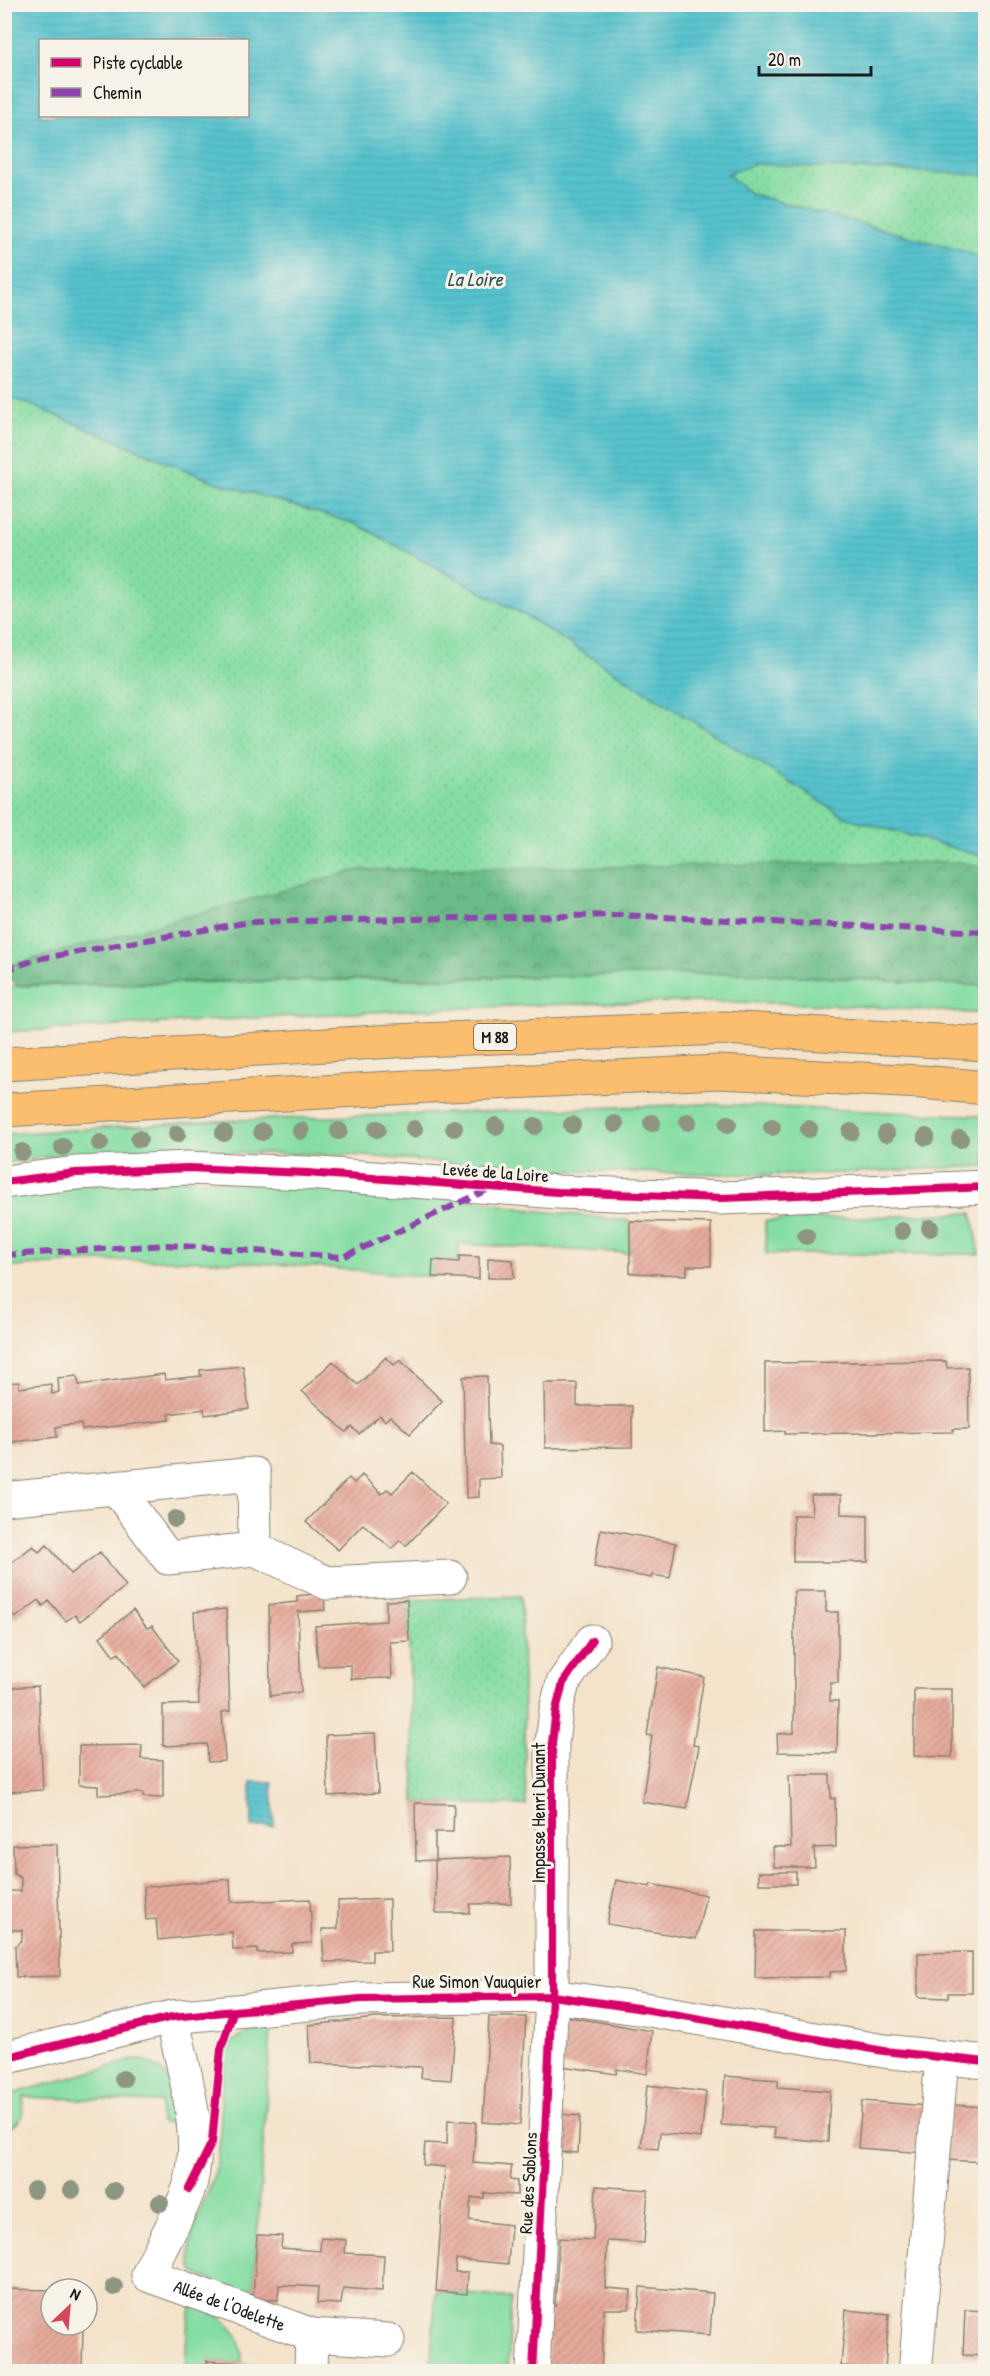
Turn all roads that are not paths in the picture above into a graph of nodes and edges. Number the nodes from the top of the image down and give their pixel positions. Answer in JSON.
{"nodes":[{"id":1,"x":986,"y":1044,"type":"edge"},
{"id":2,"x":4,"y":1065,"type":"edge"},
{"id":3,"x":986,"y":1088,"type":"edge"},
{"id":4,"x":4,"y":1110,"type":"edge"},
{"id":5,"x":4,"y":1182,"type":"edge"},
{"id":6,"x":986,"y":1187,"type":"edge"},
{"id":7,"x":116,"y":1488,"type":"junction"},
{"id":8,"x":4,"y":1499,"type":"edge"},
{"id":9,"x":255,"y":1549,"type":"junction"},
{"id":10,"x":450,"y":1577,"type":"dead end"},
{"id":11,"x":592,"y":1641,"type":"dead end"},
{"id":12,"x":552,"y":1996,"type":"junction"},
{"id":13,"x":171,"y":2018,"type":"junction"},
{"id":14,"x":4,"y":2058,"type":"edge"},
{"id":15,"x":942,"y":2058,"type":"junction"},
{"id":16,"x":986,"y":2062,"type":"edge"},
{"id":17,"x":312,"y":2335,"type":"junction"},
{"id":18,"x":388,"y":2340,"type":"dead end"},
{"id":19,"x":916,"y":2362,"type":"dead end"},
{"id":20,"x":311,"y":2372,"type":"edge"},
{"id":21,"x":533,"y":2372,"type":"edge"}],
"edges":[{"from":1,"to":2,"type":"highway","number":"M 88"},
{"from":3,"to":4,"type":"highway"},
{"from":5,"to":6,"type":"street","name":"Levée de la Loire"},
{"from":7,"to":8,"type":"street"},
{"from":7,"to":9,"type":"street"},
{"from":7,"to":9,"type":"street"},
{"from":9,"to":10,"type":"street"},
{"from":11,"to":12,"type":"street","name":"Impasse Henri Dunant"},
{"from":12,"to":13,"type":"street","name":"Rue Simon Vauquier"},
{"from":12,"to":15,"type":"street","name":"Rue Simon Vauquier"},
{"from":12,"to":21,"type":"street","name":"Rue des Sablons"},
{"from":13,"to":14,"type":"street","name":"Rue Simon Vauquier"},
{"from":13,"to":17,"type":"street","name":"Allée de l'Odelette"},
{"from":15,"to":16,"type":"street","name":"Rue Simon Vauquier"},
{"from":15,"to":19,"type":"street"},
{"from":17,"to":18,"type":"street","name":"Allée de l'Odelette"},
{"from":17,"to":20,"type":"street"}]}
